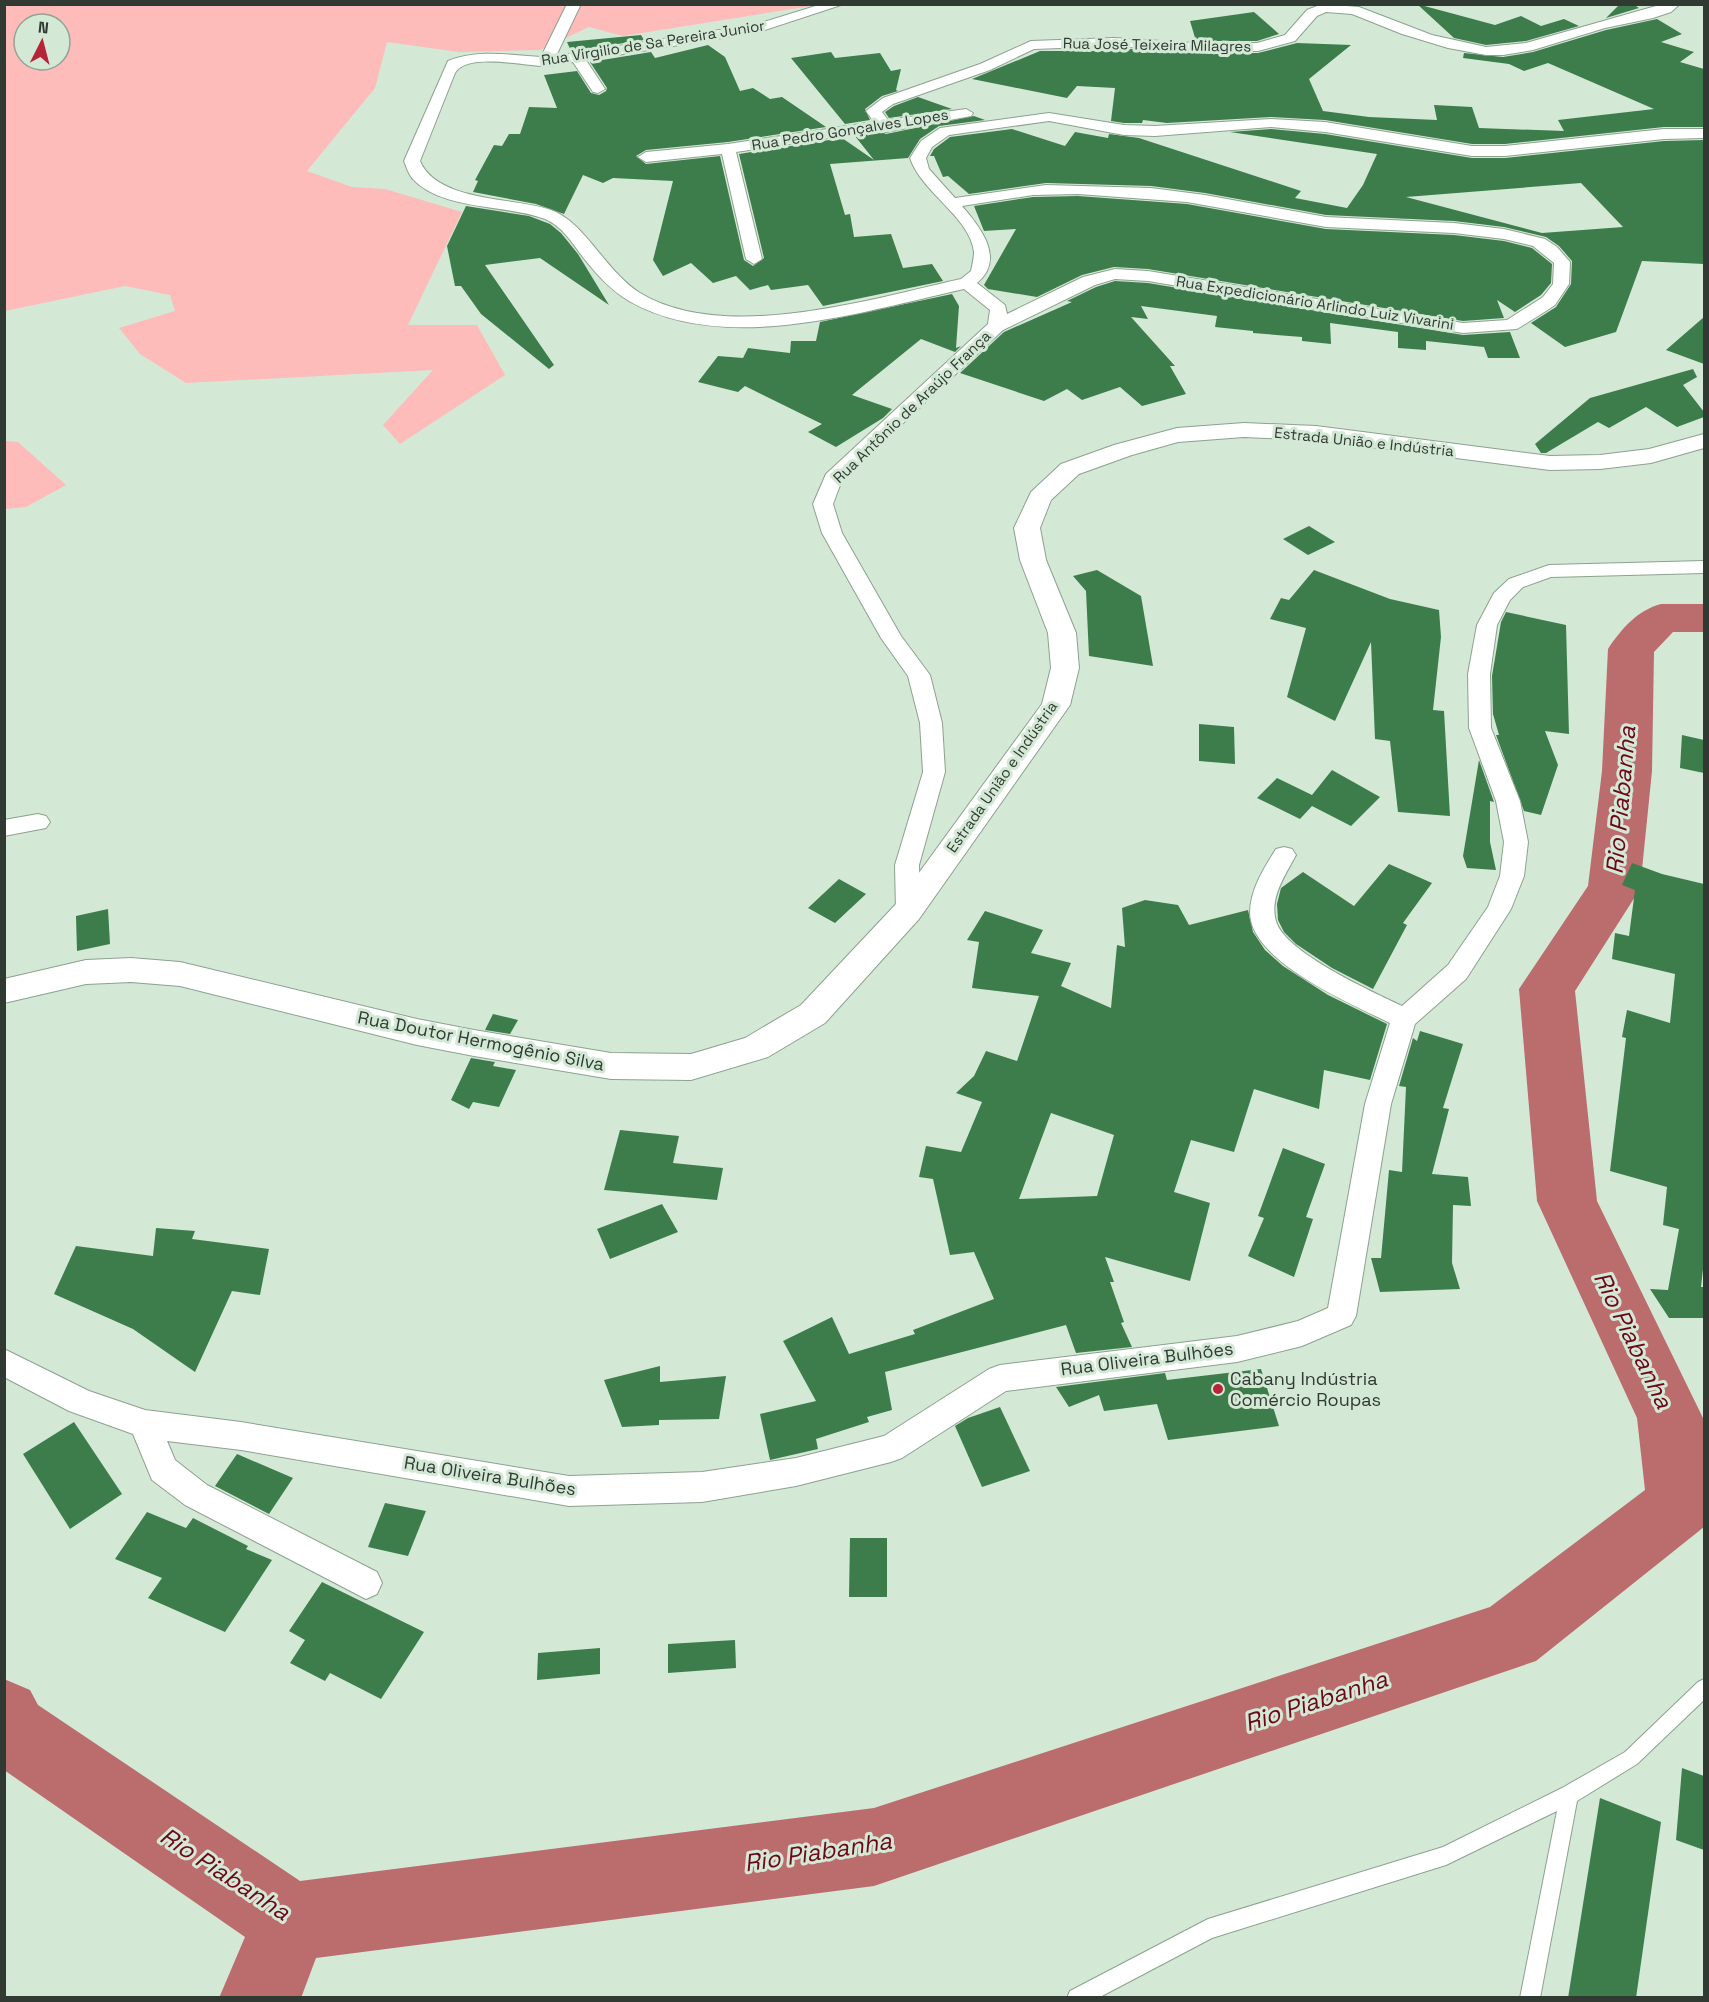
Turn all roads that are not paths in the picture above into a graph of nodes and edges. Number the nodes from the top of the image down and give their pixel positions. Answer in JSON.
{"nodes":[{"id":1,"x":574,"y":4,"type":"edge"},
{"id":2,"x":838,"y":4,"type":"edge"},
{"id":3,"x":1674,"y":4,"type":"edge"},
{"id":4,"x":576,"y":56,"type":"junction"},
{"id":5,"x":546,"y":62,"type":"junction"},
{"id":6,"x":598,"y":89,"type":"dead end"},
{"id":7,"x":1049,"y":117,"type":"junction"},
{"id":8,"x":886,"y":127,"type":"junction"},
{"id":9,"x":1704,"y":134,"type":"edge"},
{"id":10,"x":728,"y":149,"type":"junction"},
{"id":11,"x":646,"y":156,"type":"dead end"},
{"id":12,"x":952,"y":203,"type":"junction"},
{"id":13,"x":754,"y":259,"type":"dead end"},
{"id":14,"x":967,"y":283,"type":"junction"},
{"id":15,"x":997,"y":326,"type":"junction"},
{"id":16,"x":1704,"y":441,"type":"edge"},
{"id":17,"x":1704,"y":567,"type":"edge"},
{"id":18,"x":38,"y":822,"type":"dead end"},
{"id":19,"x":4,"y":828,"type":"edge"},
{"id":20,"x":1284,"y":855,"type":"dead end"},
{"id":21,"x":908,"y":911,"type":"junction"},
{"id":22,"x":4,"y":991,"type":"edge"},
{"id":23,"x":1404,"y":1019,"type":"junction"},
{"id":24,"x":4,"y":1362,"type":"edge"},
{"id":25,"x":145,"y":1424,"type":"junction"},
{"id":26,"x":366,"y":1583,"type":"dead end"},
{"id":27,"x":1704,"y":1688,"type":"edge"},
{"id":28,"x":1569,"y":1795,"type":"junction"},
{"id":29,"x":1077,"y":1998,"type":"edge"},
{"id":30,"x":1530,"y":1998,"type":"edge"}],
"edges":[{"from":1,"to":5,"type":"street"},
{"from":2,"to":4,"type":"street","name":"Rua Virgilio de Sa Pereira Junior"},
{"from":3,"to":8,"type":"street","name":"Rua José Teixeira Milagres"},
{"from":4,"to":5,"type":"street","name":"Rua Virgilio de Sa Pereira Junior"},
{"from":4,"to":6,"type":"street"},
{"from":5,"to":14,"type":"street","name":"Rua Virgilio de Sa Pereira Junior"},
{"from":7,"to":8,"type":"street","name":"Rua Pedro Gonçalves Lopes"},
{"from":7,"to":9,"type":"street"},
{"from":7,"to":12,"type":"street"},
{"from":8,"to":10,"type":"street","name":"Rua Pedro Gonçalves Lopes"},
{"from":10,"to":11,"type":"street","name":"Rua Pedro Gonçalves Lopes"},
{"from":10,"to":13,"type":"street"},
{"from":12,"to":14,"type":"street"},
{"from":12,"to":15,"type":"street","name":"Rua Expedicionário Arlindo Luiz Vivarini"},
{"from":14,"to":15,"type":"street","name":"Rua Antônio de Araújo França"},
{"from":15,"to":21,"type":"street","name":"Rua Antônio de Araújo França"},
{"from":16,"to":21,"type":"main road","name":"Estrada União e Indústria"},
{"from":17,"to":23,"type":"street"},
{"from":18,"to":19,"type":"street"},
{"from":20,"to":23,"type":"street"},
{"from":21,"to":22,"type":"main road","name":"Rua Doutor Hermogênio Silva"},
{"from":23,"to":25,"type":"street","name":"Rua Oliveira Bulhões"},
{"from":24,"to":25,"type":"street","name":"Rua Oliveira Bulhões"},
{"from":25,"to":26,"type":"street"},
{"from":27,"to":28,"type":"lane"},
{"from":28,"to":29,"type":"lane"},
{"from":28,"to":30,"type":"lane"}]}
